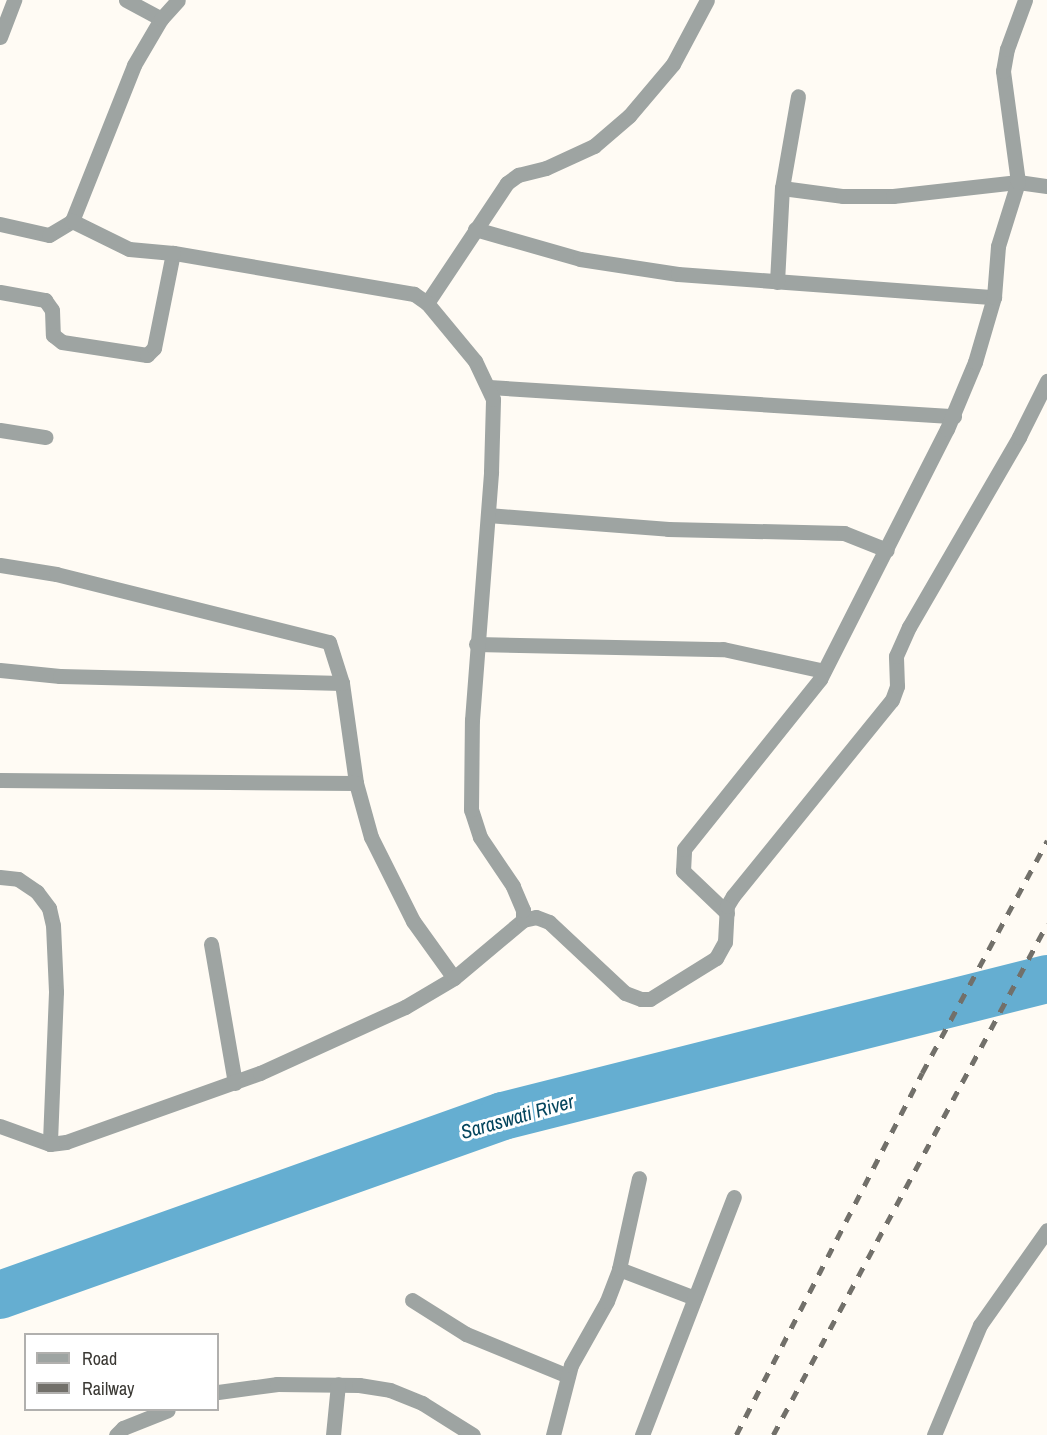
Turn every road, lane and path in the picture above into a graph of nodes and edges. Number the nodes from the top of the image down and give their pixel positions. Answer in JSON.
{"nodes":[{"id":1,"x":14,"y":0,"type":"edge"},
{"id":2,"x":126,"y":0,"type":"edge"},
{"id":3,"x":178,"y":0,"type":"edge"},
{"id":4,"x":707,"y":0,"type":"edge"},
{"id":5,"x":1024,"y":0,"type":"edge"},
{"id":6,"x":161,"y":19,"type":"junction"},
{"id":7,"x":0,"y":37,"type":"edge"},
{"id":8,"x":798,"y":96,"type":"dead end"},
{"id":9,"x":1018,"y":182,"type":"junction"},
{"id":10,"x":1047,"y":186,"type":"edge"},
{"id":11,"x":782,"y":188,"type":"junction"},
{"id":12,"x":72,"y":221,"type":"junction"},
{"id":13,"x":0,"y":224,"type":"edge"},
{"id":14,"x":475,"y":229,"type":"junction"},
{"id":15,"x":172,"y":253,"type":"junction"},
{"id":16,"x":777,"y":282,"type":"junction"},
{"id":17,"x":0,"y":292,"type":"edge"},
{"id":18,"x":994,"y":297,"type":"junction"},
{"id":19,"x":427,"y":303,"type":"junction"},
{"id":20,"x":1047,"y":381,"type":"edge"},
{"id":21,"x":489,"y":387,"type":"junction"},
{"id":22,"x":954,"y":416,"type":"junction"},
{"id":23,"x":0,"y":430,"type":"edge"},
{"id":24,"x":45,"y":437,"type":"dead end"},
{"id":25,"x":488,"y":515,"type":"junction"},
{"id":26,"x":887,"y":550,"type":"junction"},
{"id":27,"x":0,"y":565,"type":"edge"},
{"id":28,"x":476,"y":644,"type":"junction"},
{"id":29,"x":0,"y":670,"type":"edge"},
{"id":30,"x":824,"y":671,"type":"junction"},
{"id":31,"x":342,"y":683,"type":"junction"},
{"id":32,"x":0,"y":780,"type":"edge"},
{"id":33,"x":356,"y":783,"type":"junction"},
{"id":34,"x":0,"y":877,"type":"edge"},
{"id":35,"x":726,"y":913,"type":"junction"},
{"id":36,"x":523,"y":920,"type":"junction"},
{"id":37,"x":211,"y":944,"type":"dead end"},
{"id":38,"x":454,"y":978,"type":"junction"},
{"id":39,"x":235,"y":1083,"type":"junction"},
{"id":40,"x":0,"y":1126,"type":"edge"},
{"id":41,"x":50,"y":1144,"type":"junction"},
{"id":42,"x":639,"y":1178,"type":"dead end"},
{"id":43,"x":734,"y":1197,"type":"dead end"},
{"id":44,"x":1047,"y":1230,"type":"edge"},
{"id":45,"x":619,"y":1269,"type":"junction"},
{"id":46,"x":695,"y":1298,"type":"junction"},
{"id":47,"x":412,"y":1300,"type":"dead end"},
{"id":48,"x":568,"y":1376,"type":"junction"},
{"id":49,"x":338,"y":1384,"type":"junction"},
{"id":50,"x":219,"y":1392,"type":"edge"},
{"id":51,"x":166,"y":1411,"type":"edge"},
{"id":52,"x":116,"y":1435,"type":"edge"},
{"id":53,"x":333,"y":1435,"type":"edge"},
{"id":54,"x":473,"y":1435,"type":"edge"},
{"id":55,"x":553,"y":1435,"type":"edge"},
{"id":56,"x":642,"y":1435,"type":"edge"},
{"id":57,"x":934,"y":1435,"type":"edge"}],
"edges":[{"from":1,"to":7,"type":"street"},
{"from":2,"to":6,"type":"street"},
{"from":3,"to":6,"type":"street"},
{"from":4,"to":14,"type":"street"},
{"from":5,"to":9,"type":"street"},
{"from":6,"to":12,"type":"street"},
{"from":8,"to":11,"type":"street"},
{"from":9,"to":10,"type":"street"},
{"from":9,"to":11,"type":"street"},
{"from":9,"to":18,"type":"street"},
{"from":11,"to":16,"type":"street"},
{"from":12,"to":13,"type":"street"},
{"from":12,"to":15,"type":"street"},
{"from":14,"to":16,"type":"street"},
{"from":14,"to":19,"type":"street"},
{"from":15,"to":17,"type":"street"},
{"from":15,"to":19,"type":"street"},
{"from":16,"to":18,"type":"street"},
{"from":18,"to":22,"type":"street"},
{"from":19,"to":21,"type":"street"},
{"from":20,"to":35,"type":"street"},
{"from":21,"to":22,"type":"street"},
{"from":21,"to":25,"type":"street"},
{"from":22,"to":26,"type":"street"},
{"from":23,"to":24,"type":"street"},
{"from":25,"to":26,"type":"street"},
{"from":25,"to":28,"type":"street"},
{"from":26,"to":30,"type":"street"},
{"from":27,"to":31,"type":"street"},
{"from":28,"to":30,"type":"street"},
{"from":28,"to":36,"type":"street"},
{"from":29,"to":31,"type":"street"},
{"from":30,"to":35,"type":"street"},
{"from":31,"to":33,"type":"street"},
{"from":32,"to":33,"type":"street"},
{"from":33,"to":38,"type":"street"},
{"from":34,"to":41,"type":"street"},
{"from":35,"to":36,"type":"street"},
{"from":36,"to":38,"type":"street"},
{"from":37,"to":39,"type":"street"},
{"from":38,"to":39,"type":"street"},
{"from":39,"to":41,"type":"street"},
{"from":40,"to":41,"type":"street"},
{"from":42,"to":45,"type":"street"},
{"from":43,"to":46,"type":"street"},
{"from":44,"to":57,"type":"street"},
{"from":45,"to":46,"type":"street"},
{"from":45,"to":48,"type":"street"},
{"from":46,"to":56,"type":"street"},
{"from":47,"to":48,"type":"street"},
{"from":48,"to":55,"type":"street"},
{"from":49,"to":50,"type":"street"},
{"from":49,"to":53,"type":"street"},
{"from":49,"to":54,"type":"street"},
{"from":51,"to":52,"type":"street"}]}
